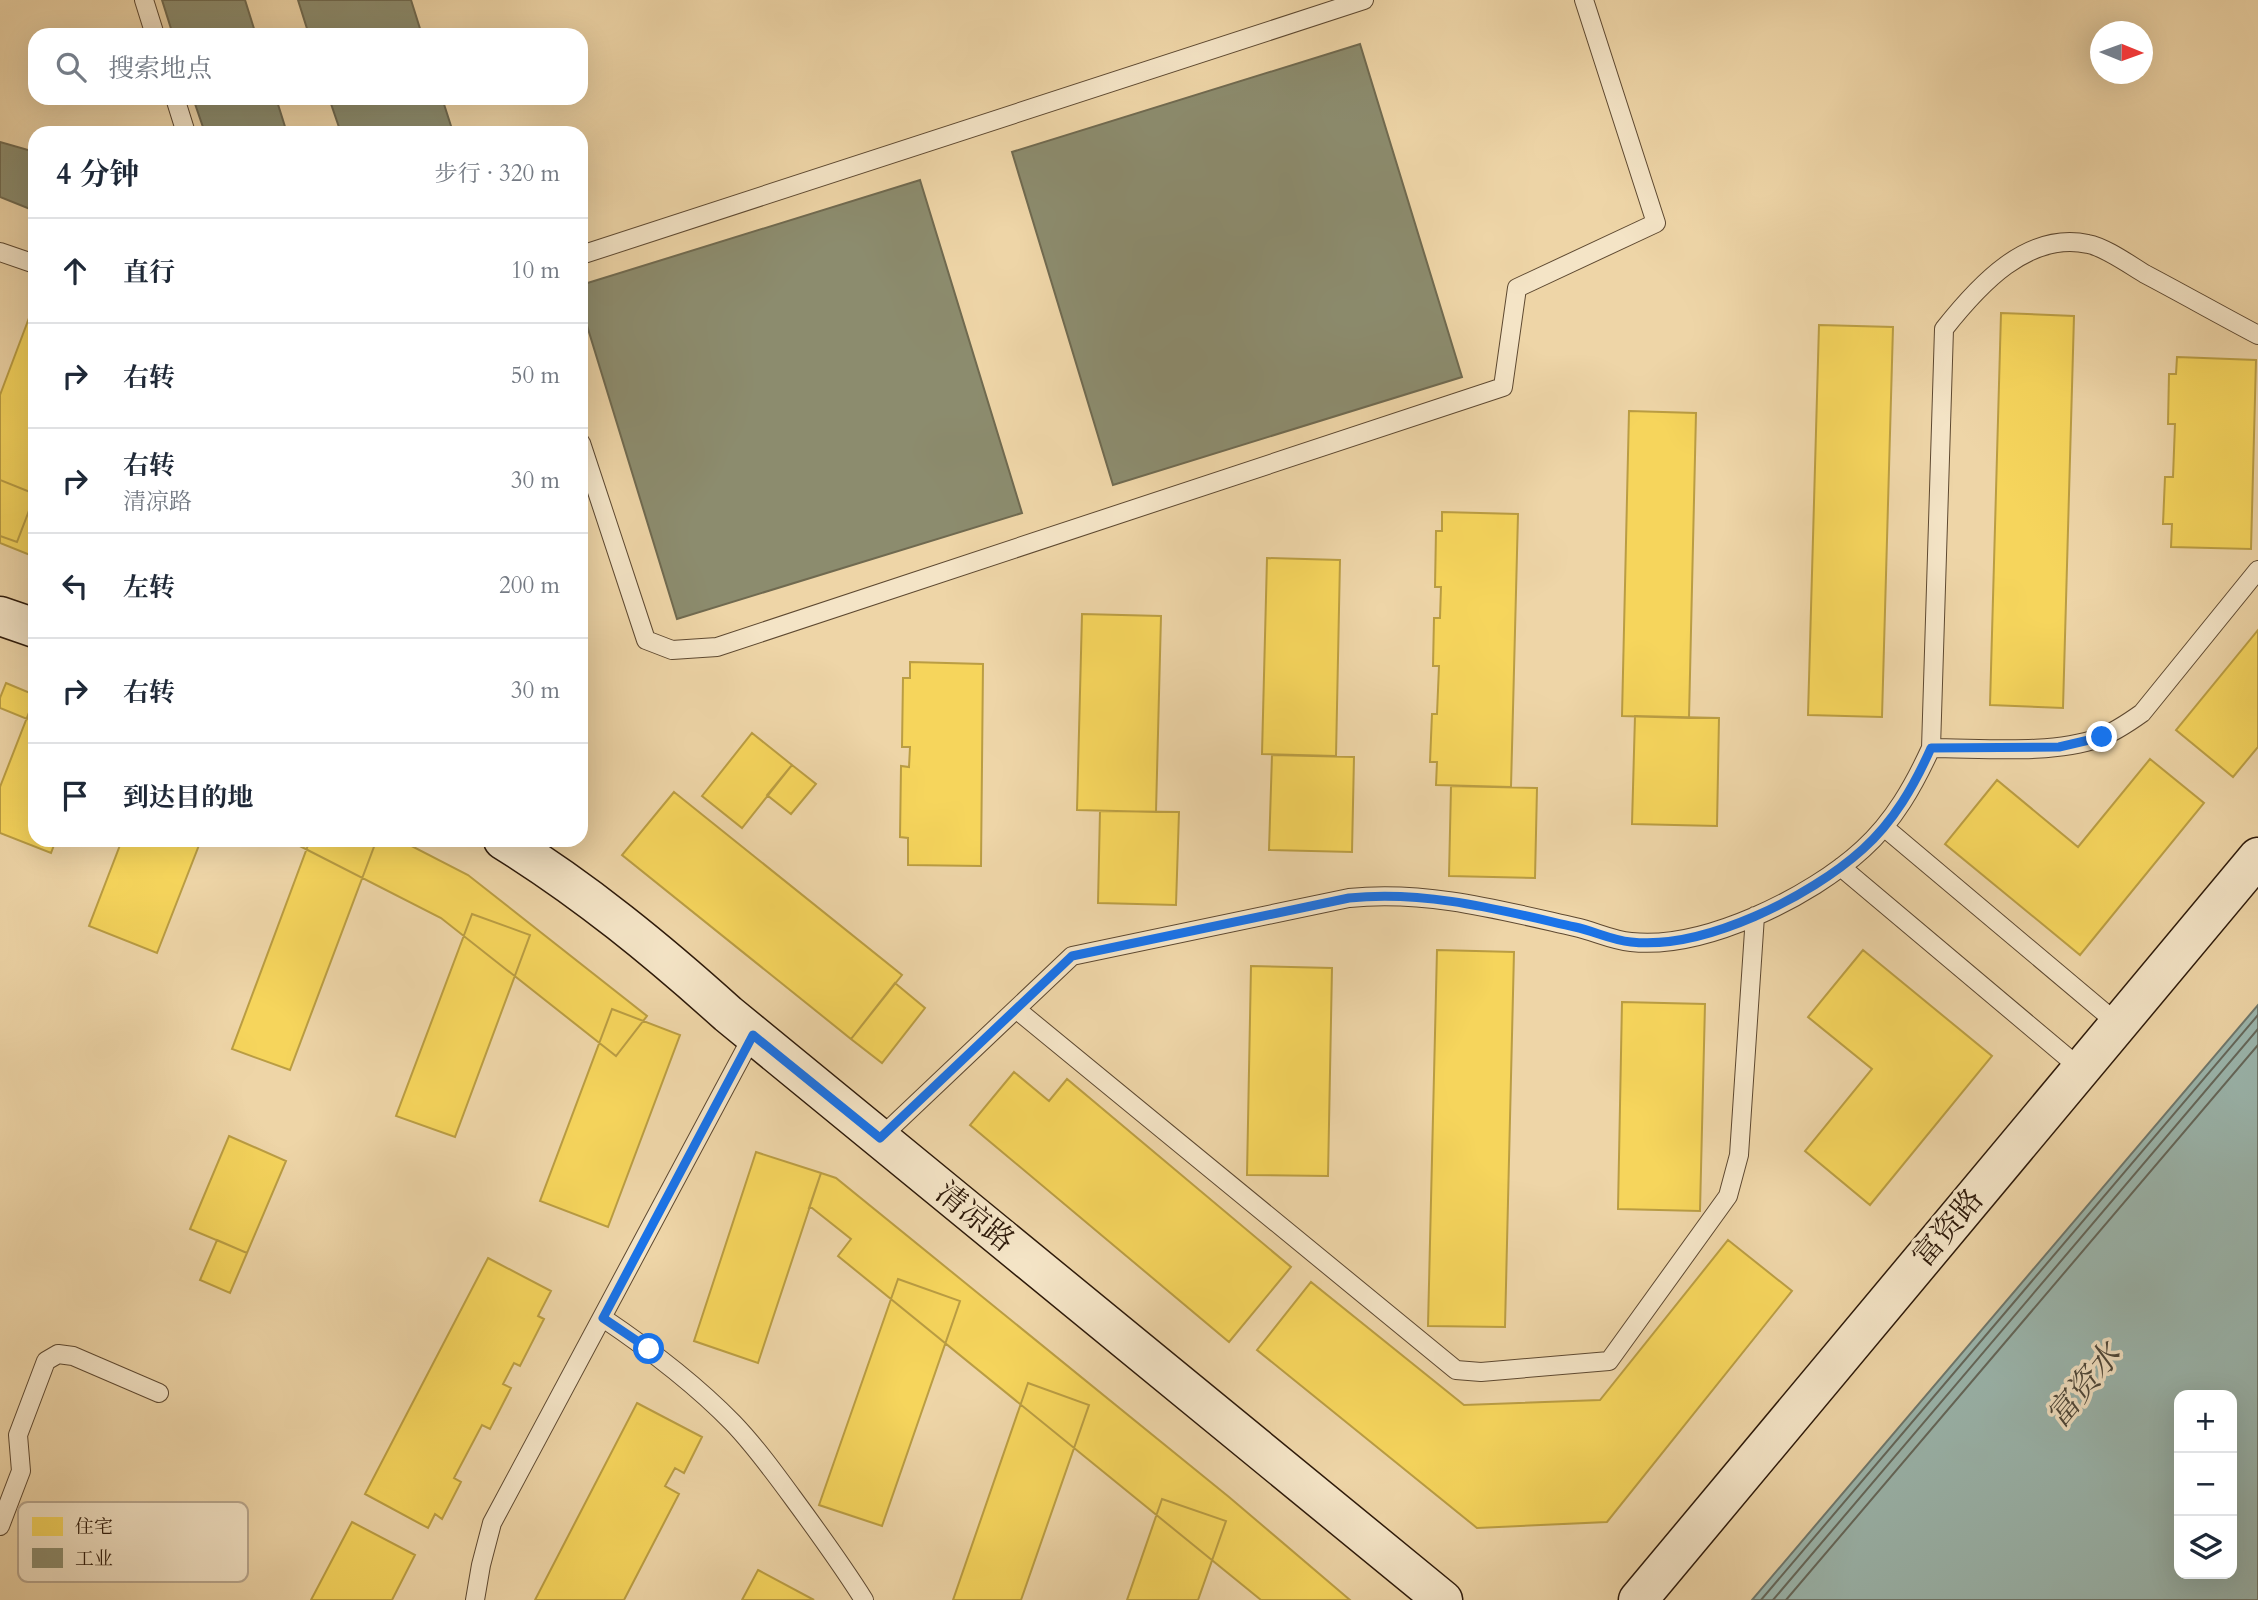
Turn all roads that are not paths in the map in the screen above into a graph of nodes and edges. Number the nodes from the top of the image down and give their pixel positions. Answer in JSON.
{"nodes":[{"id":1,"x":144,"y":0,"type":"edge"},
{"id":2,"x":1364,"y":0,"type":"edge"},
{"id":3,"x":1584,"y":0,"type":"edge"},
{"id":4,"x":153,"y":28,"type":"edge"},
{"id":5,"x":177,"y":105,"type":"edge"},
{"id":6,"x":184,"y":126,"type":"edge"},
{"id":7,"x":0,"y":252,"type":"edge"},
{"id":8,"x":588,"y":253,"type":"edge"},
{"id":9,"x":28,"y":262,"type":"edge"},
{"id":10,"x":2258,"y":335,"type":"edge"},
{"id":11,"x":588,"y":464,"type":"edge"},
{"id":12,"x":2258,"y":570,"type":"edge"},
{"id":13,"x":0,"y":616,"type":"edge"},
{"id":14,"x":28,"y":626,"type":"edge"},
{"id":15,"x":1931,"y":748,"type":"junction"},
{"id":16,"x":1884,"y":827,"type":"junction"},
{"id":17,"x":514,"y":847,"type":"edge"},
{"id":18,"x":2258,"y":857,"type":"edge"},
{"id":19,"x":1841,"y":867,"type":"junction"},
{"id":20,"x":1755,"y":916,"type":"junction"},
{"id":21,"x":1016,"y":1009,"type":"junction"},
{"id":22,"x":2118,"y":1024,"type":"junction"},
{"id":23,"x":753,"y":1035,"type":"junction"},
{"id":24,"x":2081,"y":1069,"type":"junction"},
{"id":25,"x":880,"y":1138,"type":"junction"},
{"id":26,"x":603,"y":1318,"type":"junction"},
{"id":27,"x":159,"y":1393,"type":"dead end"},
{"id":28,"x":0,"y":1526,"type":"edge"},
{"id":29,"x":475,"y":1600,"type":"edge"},
{"id":30,"x":864,"y":1600,"type":"edge"},
{"id":31,"x":1443,"y":1600,"type":"edge"},
{"id":32,"x":1638,"y":1600,"type":"edge"}],
"edges":[{"from":1,"to":4,"type":"lane"},
{"from":2,"to":8,"type":"lane"},
{"from":3,"to":11,"type":"lane"},
{"from":5,"to":6,"type":"lane"},
{"from":7,"to":9,"type":"lane"},
{"from":10,"to":15,"type":"lane"},
{"from":12,"to":15,"type":"lane"},
{"from":13,"to":14,"type":"street"},
{"from":15,"to":16,"type":"lane"},
{"from":16,"to":19,"type":"lane"},
{"from":16,"to":22,"type":"lane"},
{"from":17,"to":23,"type":"street","name":"清凉路"},
{"from":18,"to":22,"type":"street","name":"富资路"},
{"from":19,"to":20,"type":"lane"},
{"from":19,"to":24,"type":"lane"},
{"from":20,"to":21,"type":"lane"},
{"from":20,"to":21,"type":"lane"},
{"from":21,"to":25,"type":"lane"},
{"from":22,"to":24,"type":"street","name":"富资路"},
{"from":23,"to":25,"type":"street","name":"清凉路"},
{"from":23,"to":26,"type":"lane"},
{"from":24,"to":32,"type":"street","name":"富资路"},
{"from":25,"to":31,"type":"street","name":"清凉路"},
{"from":26,"to":29,"type":"lane"},
{"from":26,"to":30,"type":"lane"},
{"from":27,"to":28,"type":"lane"}]}
